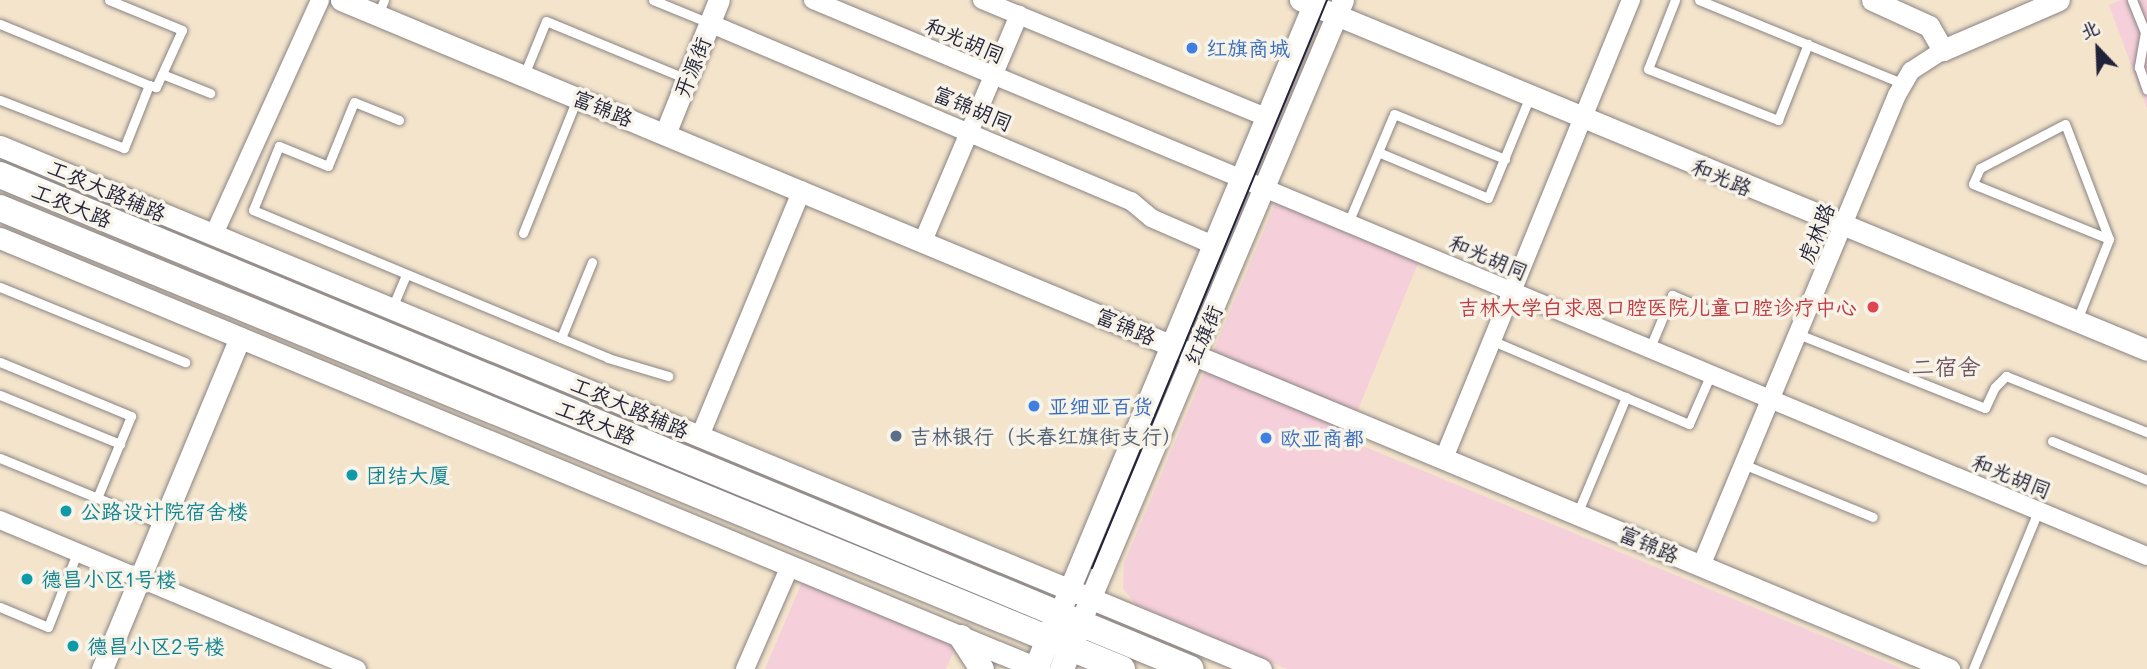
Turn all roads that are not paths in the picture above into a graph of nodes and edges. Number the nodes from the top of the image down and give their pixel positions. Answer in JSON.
{"nodes":[{"id":1,"x":109,"y":0,"type":"edge"},
{"id":2,"x":320,"y":0,"type":"edge"},
{"id":3,"x":341,"y":0,"type":"edge"},
{"id":4,"x":653,"y":0,"type":"edge"},
{"id":5,"x":719,"y":0,"type":"edge"},
{"id":6,"x":813,"y":0,"type":"edge"},
{"id":7,"x":982,"y":0,"type":"edge"},
{"id":8,"x":1631,"y":0,"type":"edge"},
{"id":9,"x":1675,"y":0,"type":"edge"},
{"id":10,"x":1699,"y":0,"type":"edge"},
{"id":11,"x":1872,"y":0,"type":"edge"},
{"id":12,"x":2059,"y":0,"type":"edge"},
{"id":13,"x":2132,"y":0,"type":"edge"},
{"id":14,"x":1309,"y":2,"type":"edge"},
{"id":15,"x":381,"y":8,"type":"edge"},
{"id":16,"x":1339,"y":8,"type":"edge"},
{"id":17,"x":1019,"y":15,"type":"junction"},
{"id":18,"x":709,"y":23,"type":"junction"},
{"id":19,"x":0,"y":24,"type":"edge"},
{"id":20,"x":2146,"y":28,"type":"edge"},
{"id":21,"x":1808,"y":44,"type":"junction"},
{"id":22,"x":1943,"y":50,"type":"junction"},
{"id":23,"x":162,"y":74,"type":"junction"},
{"id":24,"x":524,"y":75,"type":"junction"},
{"id":25,"x":994,"y":77,"type":"junction"},
{"id":26,"x":687,"y":79,"type":"junction"},
{"id":27,"x":1903,"y":83,"type":"junction"},
{"id":28,"x":149,"y":85,"type":"junction"},
{"id":29,"x":2147,"y":90,"type":"edge"},
{"id":30,"x":210,"y":93,"type":"dead end"},
{"id":31,"x":1530,"y":96,"type":"junction"},
{"id":32,"x":578,"y":97,"type":"junction"},
{"id":33,"x":0,"y":100,"type":"edge"},
{"id":34,"x":1266,"y":117,"type":"junction"},
{"id":35,"x":1583,"y":119,"type":"junction"},
{"id":36,"x":399,"y":120,"type":"dead end"},
{"id":37,"x":971,"y":131,"type":"junction"},
{"id":38,"x":665,"y":134,"type":"junction"},
{"id":39,"x":0,"y":146,"type":"edge"},
{"id":40,"x":1378,"y":152,"type":"junction"},
{"id":41,"x":1504,"y":159,"type":"junction"},
{"id":42,"x":0,"y":175,"type":"edge"},
{"id":43,"x":1240,"y":179,"type":"junction"},
{"id":44,"x":1265,"y":189,"type":"junction"},
{"id":45,"x":802,"y":190,"type":"junction"},
{"id":46,"x":0,"y":208,"type":"edge"},
{"id":47,"x":1348,"y":223,"type":"junction"},
{"id":48,"x":1843,"y":228,"type":"junction"},
{"id":49,"x":523,"y":233,"type":"dead end"},
{"id":50,"x":214,"y":234,"type":"junction"},
{"id":51,"x":0,"y":238,"type":"edge"},
{"id":52,"x":2109,"y":239,"type":"junction"},
{"id":53,"x":923,"y":241,"type":"junction"},
{"id":54,"x":1213,"y":245,"type":"junction"},
{"id":55,"x":592,"y":262,"type":"dead end"},
{"id":56,"x":406,"y":275,"type":"junction"},
{"id":57,"x":0,"y":287,"type":"edge"},
{"id":58,"x":1514,"y":292,"type":"junction"},
{"id":59,"x":392,"y":308,"type":"junction"},
{"id":60,"x":1709,"y":310,"type":"dead end"},
{"id":61,"x":2077,"y":321,"type":"junction"},
{"id":62,"x":1798,"y":334,"type":"junction"},
{"id":63,"x":240,"y":338,"type":"junction"},
{"id":64,"x":561,"y":338,"type":"junction"},
{"id":65,"x":1493,"y":341,"type":"junction"},
{"id":66,"x":1171,"y":345,"type":"junction"},
{"id":67,"x":1649,"y":350,"type":"junction"},
{"id":68,"x":2147,"y":350,"type":"edge"},
{"id":69,"x":1195,"y":355,"type":"junction"},
{"id":70,"x":0,"y":362,"type":"edge"},
{"id":71,"x":185,"y":362,"type":"dead end"},
{"id":72,"x":668,"y":376,"type":"dead end"},
{"id":73,"x":1710,"y":376,"type":"junction"},
{"id":74,"x":0,"y":395,"type":"edge"},
{"id":75,"x":1626,"y":397,"type":"junction"},
{"id":76,"x":1770,"y":401,"type":"junction"},
{"id":77,"x":2147,"y":432,"type":"edge"},
{"id":78,"x":700,"y":436,"type":"junction"},
{"id":79,"x":2052,"y":441,"type":"dead end"},
{"id":80,"x":120,"y":444,"type":"junction"},
{"id":81,"x":0,"y":458,"type":"edge"},
{"id":82,"x":1444,"y":458,"type":"junction"},
{"id":83,"x":1743,"y":464,"type":"junction"},
{"id":84,"x":2147,"y":480,"type":"edge"},
{"id":85,"x":97,"y":498,"type":"junction"},
{"id":86,"x":2038,"y":511,"type":"junction"},
{"id":87,"x":1577,"y":514,"type":"junction"},
{"id":88,"x":1873,"y":517,"type":"dead end"},
{"id":89,"x":0,"y":520,"type":"edge"},
{"id":90,"x":163,"y":525,"type":"junction"},
{"id":91,"x":78,"y":553,"type":"junction"},
{"id":92,"x":2147,"y":556,"type":"edge"},
{"id":93,"x":790,"y":566,"type":"junction"},
{"id":94,"x":1702,"y":566,"type":"junction"},
{"id":95,"x":140,"y":579,"type":"junction"},
{"id":96,"x":1069,"y":589,"type":"junction"},
{"id":97,"x":1091,"y":598,"type":"junction"},
{"id":98,"x":0,"y":607,"type":"edge"},
{"id":99,"x":1070,"y":618,"type":"junction"},
{"id":100,"x":961,"y":637,"type":"junction"},
{"id":101,"x":1060,"y":652,"type":"edge"},
{"id":102,"x":102,"y":669,"type":"edge"},
{"id":103,"x":357,"y":669,"type":"edge"},
{"id":104,"x":745,"y":669,"type":"edge"},
{"id":105,"x":982,"y":669,"type":"edge"},
{"id":106,"x":1037,"y":669,"type":"edge"},
{"id":107,"x":1122,"y":669,"type":"edge"},
{"id":108,"x":1191,"y":669,"type":"edge"},
{"id":109,"x":1261,"y":669,"type":"edge"},
{"id":110,"x":1949,"y":669,"type":"edge"},
{"id":111,"x":1973,"y":669,"type":"edge"}],
"edges":[{"from":1,"to":23,"type":"lane"},
{"from":2,"to":50,"type":"street"},
{"from":3,"to":15,"type":"street","name":"富锦路"},
{"from":4,"to":18,"type":"lane"},
{"from":5,"to":18,"type":"street","name":"开源街"},
{"from":6,"to":25,"type":"street","name":"和光胡同"},
{"from":7,"to":17,"type":"street"},
{"from":8,"to":35,"type":"street"},
{"from":9,"to":21,"type":"lane"},
{"from":10,"to":21,"type":"lane"},
{"from":11,"to":22,"type":"street"},
{"from":12,"to":22,"type":"street"},
{"from":13,"to":20,"type":"lane"},
{"from":14,"to":16,"type":"street","name":"和光路"},
{"from":14,"to":34,"type":"street","name":"红旗街"},
{"from":15,"to":24,"type":"street","name":"富锦路"},
{"from":16,"to":31,"type":"street","name":"和光路"},
{"from":16,"to":44,"type":"street","name":"红旗街"},
{"from":17,"to":25,"type":"street"},
{"from":17,"to":34,"type":"street"},
{"from":18,"to":26,"type":"street","name":"开源街"},
{"from":18,"to":37,"type":"street","name":"富锦胡同"},
{"from":19,"to":28,"type":"lane"},
{"from":20,"to":29,"type":"lane"},
{"from":21,"to":27,"type":"lane"},
{"from":22,"to":27,"type":"street","name":"虎林路"},
{"from":23,"to":28,"type":"lane"},
{"from":23,"to":30,"type":"lane"},
{"from":24,"to":26,"type":"lane"},
{"from":24,"to":32,"type":"street","name":"富锦路"},
{"from":25,"to":37,"type":"street"},
{"from":25,"to":43,"type":"street","name":"和光胡同"},
{"from":26,"to":38,"type":"street","name":"开源街"},
{"from":27,"to":48,"type":"street","name":"虎林路"},
{"from":28,"to":33,"type":"lane"},
{"from":31,"to":35,"type":"street","name":"和光路"},
{"from":31,"to":41,"type":"lane"},
{"from":32,"to":38,"type":"street","name":"富锦路"},
{"from":32,"to":49,"type":"lane"},
{"from":34,"to":43,"type":"street","name":"红旗街"},
{"from":35,"to":48,"type":"street","name":"和光路"},
{"from":35,"to":58,"type":"street"},
{"from":36,"to":56,"type":"lane"},
{"from":37,"to":53,"type":"street"},
{"from":37,"to":54,"type":"street","name":"富锦胡同"},
{"from":38,"to":45,"type":"street","name":"富锦路"},
{"from":39,"to":50,"type":"street","name":"工农大路辅路"},
{"from":40,"to":41,"type":"lane"},
{"from":40,"to":41,"type":"lane"},
{"from":40,"to":47,"type":"lane"},
{"from":42,"to":99,"type":"main road","name":"工农大路"},
{"from":43,"to":44,"type":"street","name":"和光胡同"},
{"from":43,"to":54,"type":"street","name":"红旗街"},
{"from":44,"to":47,"type":"street","name":"和光胡同"},
{"from":44,"to":69,"type":"street","name":"红旗街"},
{"from":45,"to":53,"type":"street","name":"富锦路"},
{"from":45,"to":78,"type":"street"},
{"from":46,"to":101,"type":"main road","name":"工农大路"},
{"from":47,"to":58,"type":"street","name":"和光胡同"},
{"from":48,"to":61,"type":"street","name":"和光路"},
{"from":48,"to":62,"type":"street","name":"虎林路"},
{"from":50,"to":59,"type":"street","name":"工农大路辅路"},
{"from":51,"to":63,"type":"street"},
{"from":52,"to":52,"type":"lane"},
{"from":52,"to":61,"type":"lane"},
{"from":53,"to":66,"type":"street","name":"富锦路"},
{"from":54,"to":66,"type":"street","name":"红旗街"},
{"from":55,"to":64,"type":"lane"},
{"from":56,"to":59,"type":"lane"},
{"from":56,"to":64,"type":"lane"},
{"from":57,"to":71,"type":"lane"},
{"from":58,"to":65,"type":"street"},
{"from":58,"to":67,"type":"street","name":"和光胡同"},
{"from":59,"to":78,"type":"street","name":"工农大路辅路"},
{"from":60,"to":67,"type":"lane"},
{"from":61,"to":68,"type":"street","name":"和光路"},
{"from":62,"to":76,"type":"street","name":"虎林路"},
{"from":62,"to":77,"type":"lane"},
{"from":63,"to":90,"type":"street"},
{"from":63,"to":93,"type":"street"},
{"from":64,"to":72,"type":"lane"},
{"from":65,"to":75,"type":"lane"},
{"from":65,"to":82,"type":"street"},
{"from":66,"to":69,"type":"street","name":"富锦路"},
{"from":66,"to":96,"type":"street","name":"红旗街"},
{"from":67,"to":73,"type":"street","name":"和光胡同"},
{"from":69,"to":82,"type":"street","name":"富锦路"},
{"from":69,"to":97,"type":"street","name":"红旗街"},
{"from":70,"to":80,"type":"lane"},
{"from":73,"to":75,"type":"lane"},
{"from":73,"to":76,"type":"street","name":"和光胡同"},
{"from":74,"to":80,"type":"lane"},
{"from":75,"to":87,"type":"lane"},
{"from":76,"to":83,"type":"street","name":"虎林路"},
{"from":76,"to":86,"type":"street","name":"和光胡同"},
{"from":78,"to":96,"type":"street","name":"工农大路辅路"},
{"from":79,"to":84,"type":"lane"},
{"from":80,"to":85,"type":"lane"},
{"from":81,"to":85,"type":"lane"},
{"from":82,"to":87,"type":"street","name":"富锦路"},
{"from":83,"to":88,"type":"lane"},
{"from":83,"to":94,"type":"street","name":"虎林路"},
{"from":85,"to":90,"type":"lane"},
{"from":86,"to":92,"type":"street","name":"和光胡同"},
{"from":86,"to":111,"type":"lane"},
{"from":87,"to":94,"type":"street","name":"富锦路"},
{"from":89,"to":91,"type":"street"},
{"from":90,"to":95,"type":"street"},
{"from":91,"to":95,"type":"street"},
{"from":91,"to":98,"type":"lane"},
{"from":93,"to":100,"type":"street"},
{"from":93,"to":104,"type":"street"},
{"from":94,"to":110,"type":"street","name":"富锦路"},
{"from":95,"to":102,"type":"street"},
{"from":95,"to":103,"type":"street"},
{"from":96,"to":97,"type":"street","name":"工农大路辅路"},
{"from":96,"to":99,"type":"street","name":"红旗街"},
{"from":97,"to":99,"type":"street","name":"红旗街"},
{"from":97,"to":109,"type":"street","name":"工农大路辅路"},
{"from":99,"to":101,"type":"main road","name":"红旗街"},
{"from":99,"to":108,"type":"main road","name":"工农大路"},
{"from":100,"to":105,"type":"main road"},
{"from":100,"to":106,"type":"street"},
{"from":101,"to":106,"type":"main road","name":"红旗街"},
{"from":101,"to":107,"type":"main road","name":"工农大路"}]}
